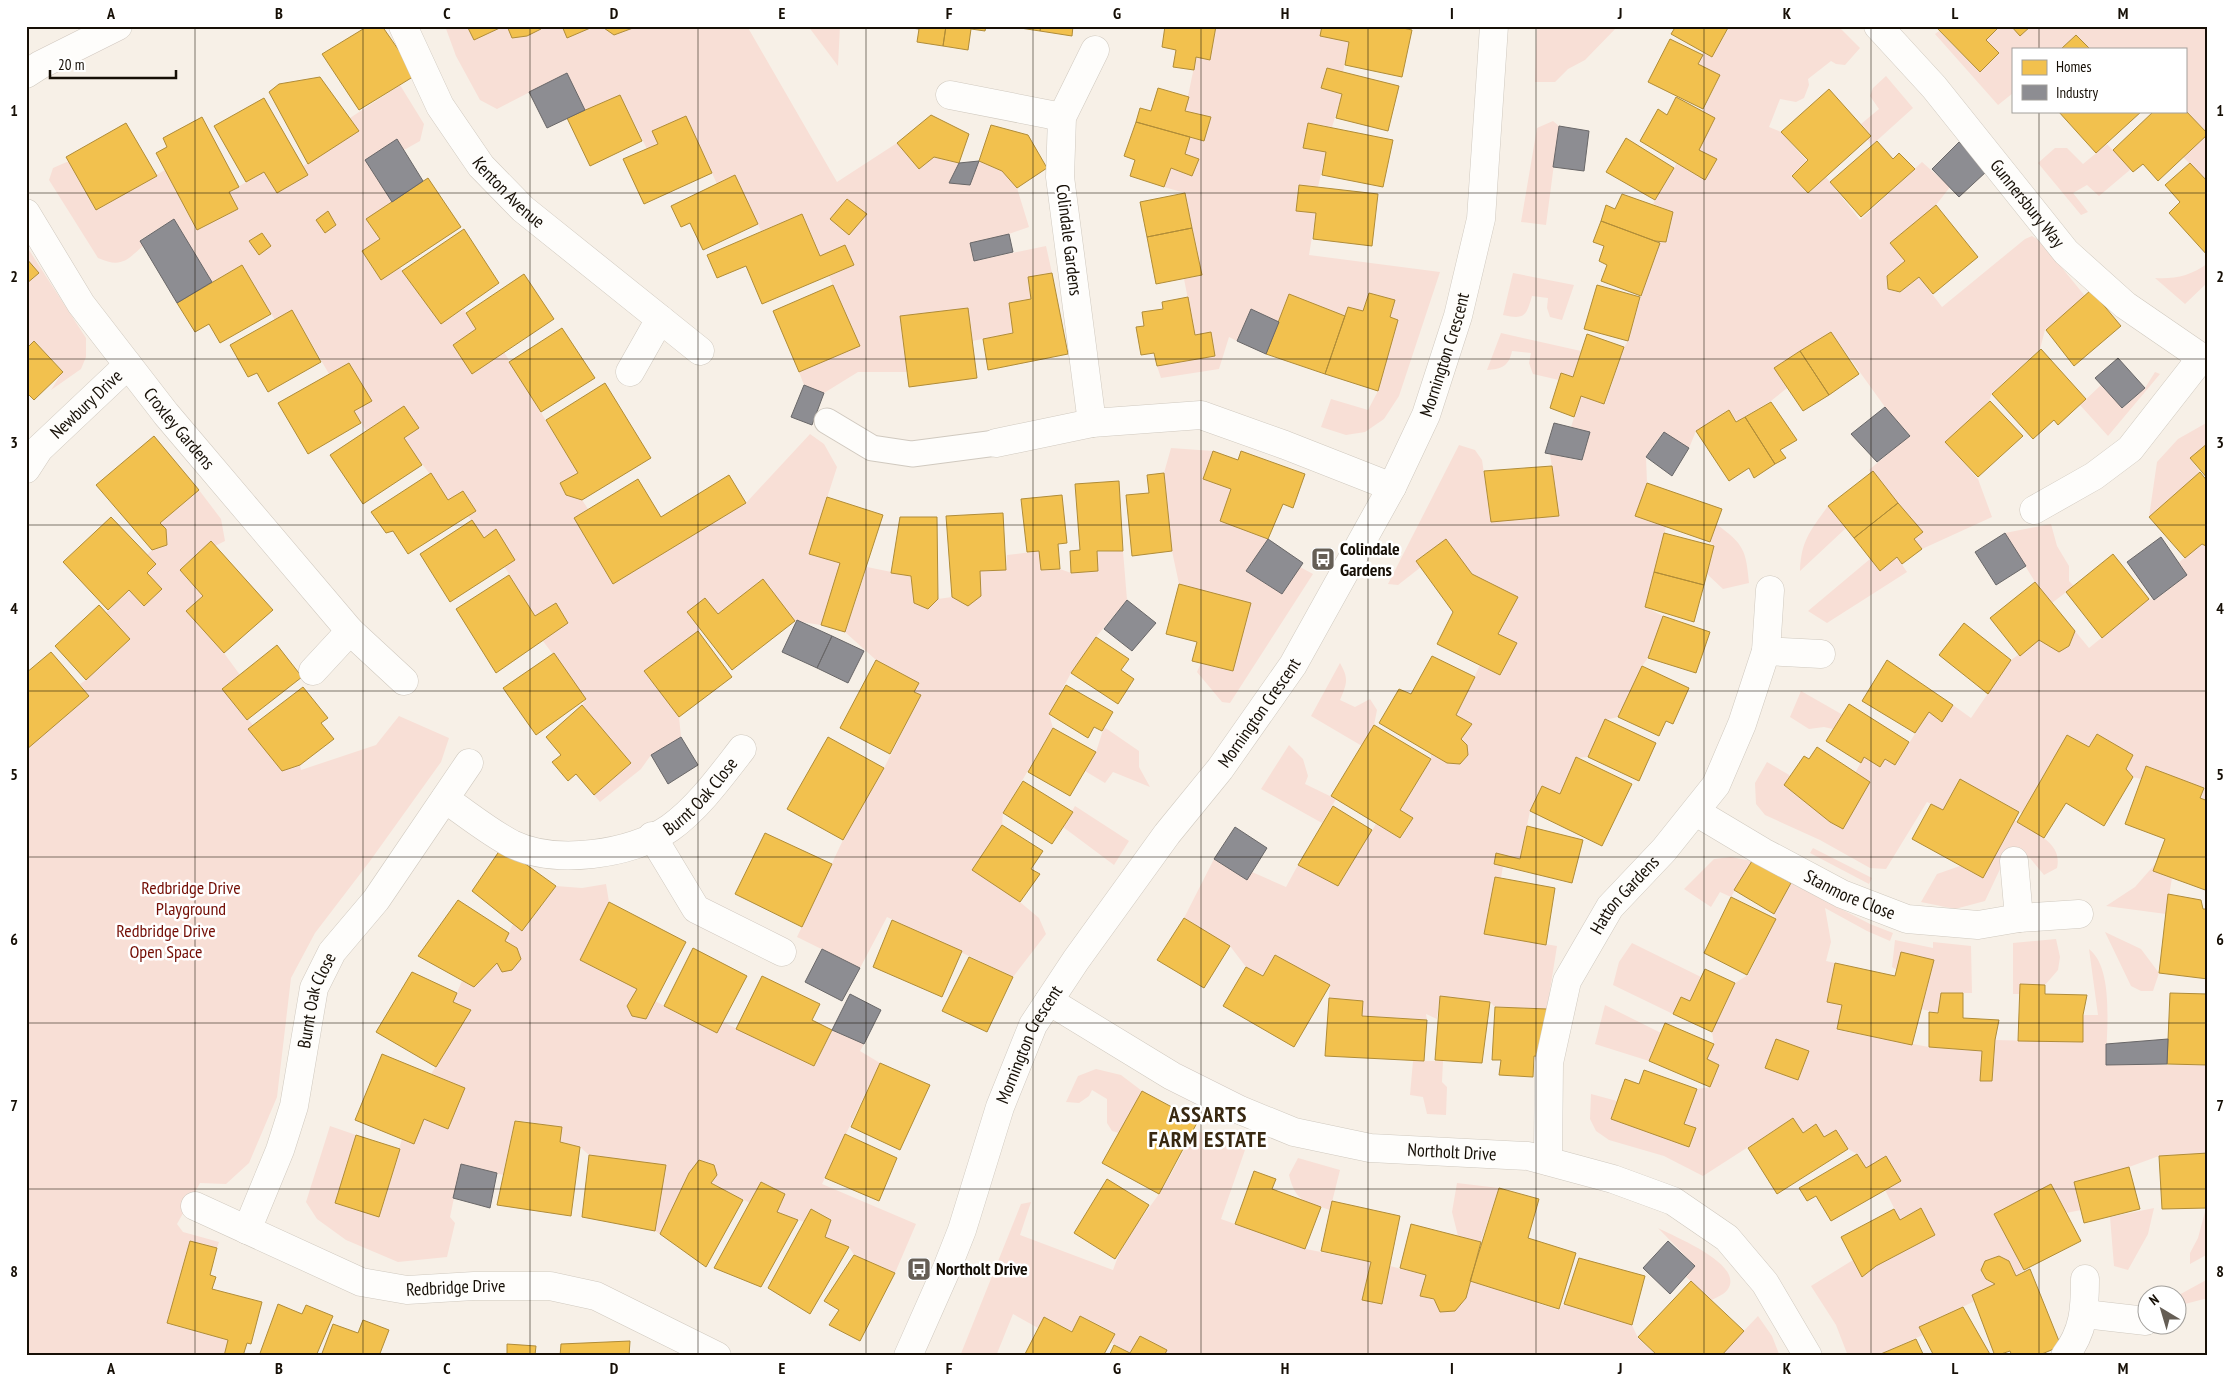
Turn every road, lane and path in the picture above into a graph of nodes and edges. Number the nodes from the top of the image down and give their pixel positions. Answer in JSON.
{"nodes":[{"id":1,"x":118,"y":26,"type":"edge"},
{"id":2,"x":403,"y":26,"type":"edge"},
{"id":3,"x":1494,"y":26,"type":"edge"},
{"id":4,"x":1878,"y":26,"type":"edge"},
{"id":5,"x":1095,"y":50,"type":"dead end"},
{"id":6,"x":26,"y":74,"type":"edge"},
{"id":7,"x":950,"y":95,"type":"dead end"},
{"id":8,"x":1062,"y":117,"type":"junction"},
{"id":9,"x":26,"y":213,"type":"edge"},
{"id":10,"x":660,"y":319,"type":"junction"},
{"id":11,"x":700,"y":351,"type":"dead end"},
{"id":12,"x":2205,"y":360,"type":"edge"},
{"id":13,"x":128,"y":365,"type":"junction"},
{"id":14,"x":630,"y":372,"type":"dead end"},
{"id":15,"x":827,"y":421,"type":"dead end"},
{"id":16,"x":1092,"y":423,"type":"junction"},
{"id":17,"x":996,"y":442,"type":"joint"},
{"id":18,"x":26,"y":468,"type":"edge"},
{"id":19,"x":1392,"y":487,"type":"junction"},
{"id":20,"x":2034,"y":510,"type":"dead end"},
{"id":21,"x":1770,"y":590,"type":"dead end"},
{"id":22,"x":350,"y":631,"type":"junction"},
{"id":23,"x":1766,"y":651,"type":"junction"},
{"id":24,"x":1821,"y":654,"type":"dead end"},
{"id":25,"x":313,"y":671,"type":"dead end"},
{"id":26,"x":404,"y":681,"type":"dead end"},
{"id":27,"x":742,"y":749,"type":"dead end"},
{"id":28,"x":469,"y":763,"type":"dead end"},
{"id":29,"x":445,"y":799,"type":"junction"},
{"id":30,"x":1696,"y":812,"type":"junction"},
{"id":31,"x":652,"y":836,"type":"junction"},
{"id":32,"x":2014,"y":861,"type":"dead end"},
{"id":33,"x":2079,"y":914,"type":"dead end"},
{"id":34,"x":2018,"y":918,"type":"junction"},
{"id":35,"x":782,"y":952,"type":"dead end"},
{"id":36,"x":1049,"y":1001,"type":"junction"},
{"id":37,"x":1548,"y":1161,"type":"junction"},
{"id":38,"x":195,"y":1206,"type":"dead end"},
{"id":39,"x":247,"y":1230,"type":"junction"},
{"id":40,"x":2086,"y":1279,"type":"dead end"},
{"id":41,"x":2085,"y":1314,"type":"junction"},
{"id":42,"x":2136,"y":1320,"type":"edge"},
{"id":43,"x":717,"y":1356,"type":"edge"},
{"id":44,"x":908,"y":1356,"type":"edge"},
{"id":45,"x":1808,"y":1356,"type":"edge"},
{"id":46,"x":2065,"y":1356,"type":"edge"}],
"edges":[{"from":1,"to":6,"type":"street"},
{"from":2,"to":10,"type":"street","name":"Kenton Avenue"},
{"from":3,"to":19,"type":"street","name":"Mornington Crescent"},
{"from":4,"to":12,"type":"street","name":"Gunnersbury Way"},
{"from":5,"to":8,"type":"street","name":"Colindale Gardens"},
{"from":7,"to":8,"type":"street"},
{"from":8,"to":16,"type":"street","name":"Colindale Gardens"},
{"from":9,"to":13,"type":"street","name":"Croxley Gardens"},
{"from":10,"to":11,"type":"street","name":"Kenton Avenue"},
{"from":10,"to":14,"type":"street"},
{"from":12,"to":20,"type":"street","name":"Gunnersbury Way"},
{"from":13,"to":18,"type":"street","name":"Newbury Drive"},
{"from":13,"to":22,"type":"street","name":"Croxley Gardens"},
{"from":15,"to":17,"type":"lane"},
{"from":16,"to":17,"type":"street"},
{"from":16,"to":19,"type":"street"},
{"from":19,"to":36,"type":"street","name":"Mornington Crescent"},
{"from":21,"to":23,"type":"street","name":"Hatton Gardens"},
{"from":22,"to":25,"type":"street"},
{"from":22,"to":26,"type":"street","name":"Croxley Gardens"},
{"from":23,"to":24,"type":"street"},
{"from":23,"to":30,"type":"street","name":"Hatton Gardens"},
{"from":27,"to":31,"type":"street","name":"Burnt Oak Close"},
{"from":28,"to":29,"type":"street","name":"Burnt Oak Close"},
{"from":29,"to":31,"type":"street","name":"Burnt Oak Close"},
{"from":29,"to":39,"type":"street","name":"Burnt Oak Close"},
{"from":30,"to":34,"type":"street","name":"Stanmore Close"},
{"from":30,"to":37,"type":"street","name":"Hatton Gardens"},
{"from":31,"to":35,"type":"street","name":"Burnt Oak Close"},
{"from":32,"to":34,"type":"street"},
{"from":33,"to":34,"type":"street","name":"Stanmore Close"},
{"from":36,"to":37,"type":"street","name":"Northolt Drive"},
{"from":36,"to":44,"type":"street","name":"Mornington Crescent"},
{"from":37,"to":45,"type":"street","name":"Northolt Drive"},
{"from":38,"to":39,"type":"street","name":"Redbridge Drive"},
{"from":39,"to":43,"type":"street","name":"Redbridge Drive"},
{"from":40,"to":41,"type":"street"},
{"from":41,"to":42,"type":"street"},
{"from":41,"to":46,"type":"street"}]}
